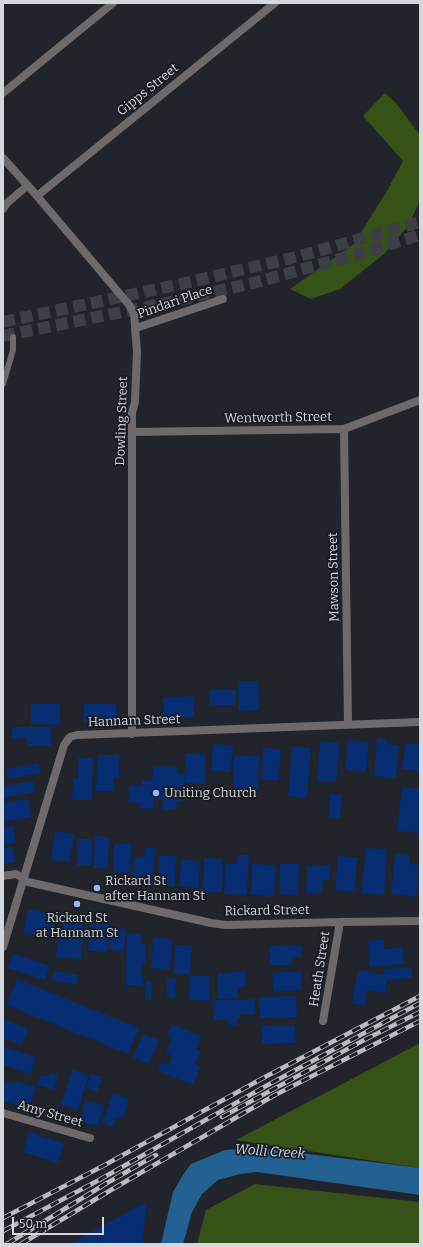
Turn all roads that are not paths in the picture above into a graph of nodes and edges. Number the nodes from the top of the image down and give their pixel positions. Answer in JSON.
{"nodes":[{"id":1,"x":113,"y":3,"type":"edge"},
{"id":2,"x":275,"y":3,"type":"edge"},
{"id":3,"x":3,"y":93,"type":"edge"},
{"id":4,"x":3,"y":158,"type":"edge"},
{"id":5,"x":27,"y":186,"type":"junction"},
{"id":6,"x":37,"y":196,"type":"junction"},
{"id":7,"x":3,"y":209,"type":"edge"},
{"id":8,"x":223,"y":299,"type":"dead end"},
{"id":9,"x":136,"y":328,"type":"junction"},
{"id":10,"x":13,"y":337,"type":"dead end"},
{"id":11,"x":3,"y":384,"type":"edge"},
{"id":12,"x":420,"y":400,"type":"edge"},
{"id":13,"x":344,"y":429,"type":"junction"},
{"id":14,"x":132,"y":432,"type":"junction"},
{"id":15,"x":420,"y":722,"type":"edge"},
{"id":16,"x":348,"y":724,"type":"junction"},
{"id":17,"x":132,"y":734,"type":"junction"},
{"id":18,"x":3,"y":876,"type":"edge"},
{"id":19,"x":24,"y":879,"type":"junction"},
{"id":20,"x":420,"y":921,"type":"edge"},
{"id":21,"x":340,"y":922,"type":"junction"},
{"id":22,"x":3,"y":947,"type":"edge"},
{"id":23,"x":323,"y":1021,"type":"dead end"},
{"id":24,"x":3,"y":1113,"type":"edge"},
{"id":25,"x":90,"y":1138,"type":"dead end"}],
"edges":[{"from":1,"to":3,"type":"street"},
{"from":2,"to":6,"type":"street","name":"Gipps Street"},
{"from":4,"to":5,"type":"street","name":"Dowling Street"},
{"from":5,"to":6,"type":"street","name":"Dowling Street"},
{"from":5,"to":7,"type":"street"},
{"from":6,"to":9,"type":"street","name":"Dowling Street"},
{"from":8,"to":9,"type":"street","name":"Pindari Place"},
{"from":9,"to":14,"type":"street","name":"Dowling Street"},
{"from":10,"to":11,"type":"lane"},
{"from":12,"to":13,"type":"street","name":"Wentworth Street"},
{"from":13,"to":14,"type":"street","name":"Wentworth Street"},
{"from":13,"to":16,"type":"street","name":"Mawson Street"},
{"from":14,"to":17,"type":"street","name":"Dowling Street"},
{"from":15,"to":16,"type":"street","name":"Hannam Street"},
{"from":16,"to":17,"type":"street","name":"Hannam Street"},
{"from":17,"to":19,"type":"street","name":"Hannam Street"},
{"from":18,"to":19,"type":"street","name":"Rickard Street"},
{"from":19,"to":21,"type":"street","name":"Rickard Street"},
{"from":19,"to":22,"type":"street","name":"Hannam Street"},
{"from":20,"to":21,"type":"street","name":"Rickard Street"},
{"from":21,"to":23,"type":"street","name":"Heath Street"},
{"from":24,"to":25,"type":"street","name":"Amy Street"}]}
